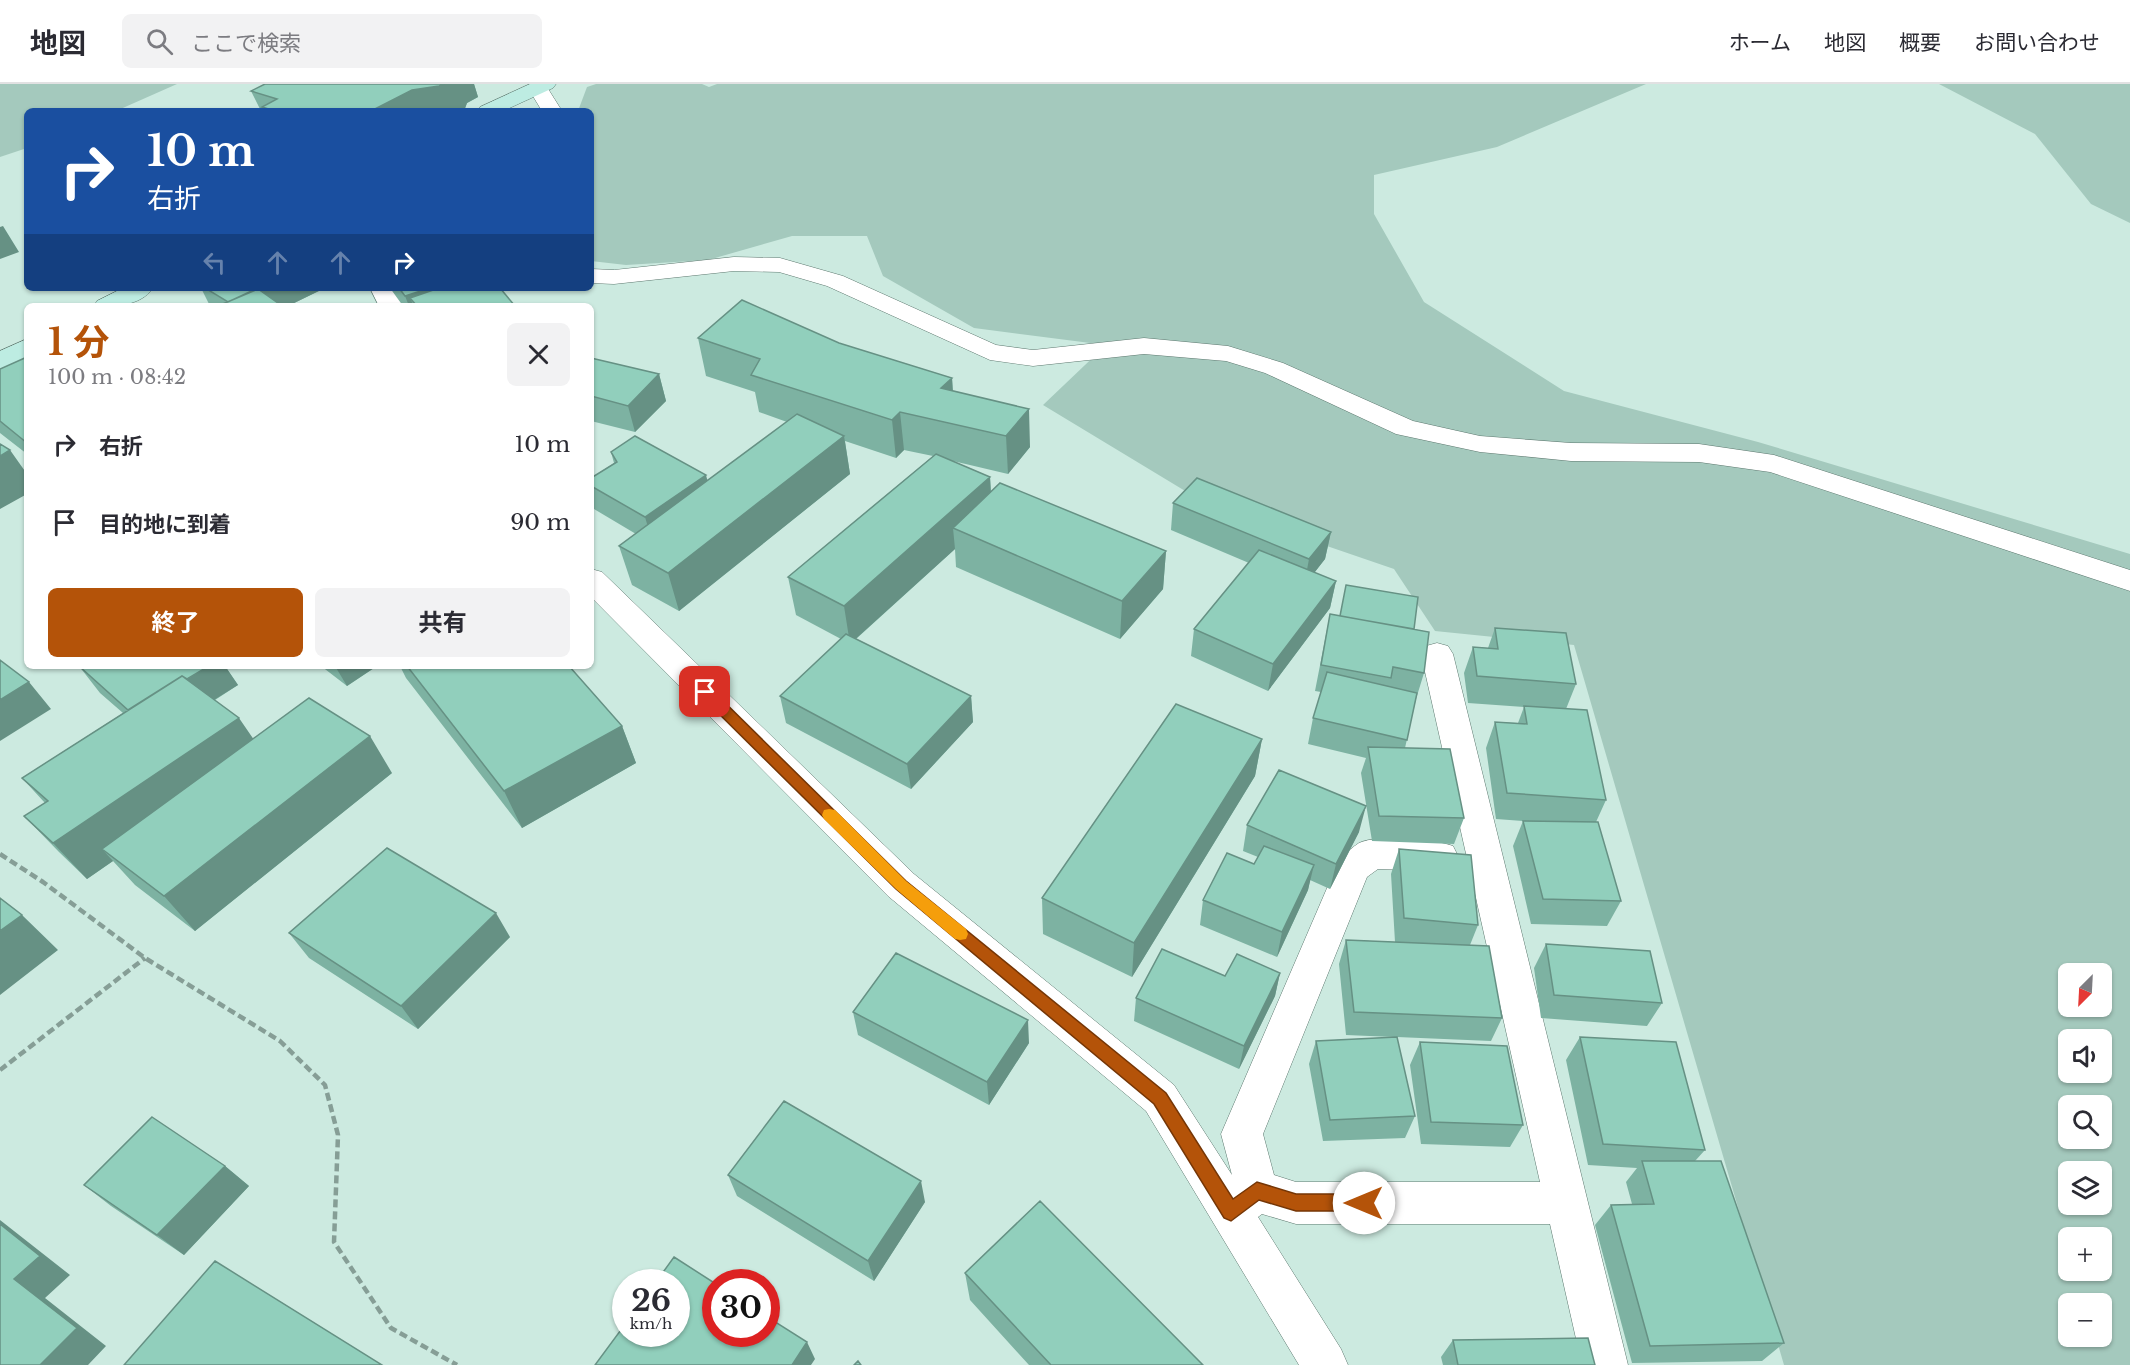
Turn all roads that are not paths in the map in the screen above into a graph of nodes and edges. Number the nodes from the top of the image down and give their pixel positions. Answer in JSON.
{"nodes":[{"id":1,"x":542,"y":86,"type":"edge"},
{"id":2,"x":494,"y":108,"type":"edge"},
{"id":3,"x":551,"y":108,"type":"edge"},
{"id":4,"x":594,"y":276,"type":"edge"},
{"id":5,"x":135,"y":291,"type":"edge"},
{"id":6,"x":112,"y":303,"type":"edge"},
{"id":7,"x":24,"y":349,"type":"edge"},
{"id":8,"x":0,"y":361,"type":"edge"},
{"id":9,"x":2130,"y":581,"type":"edge"},
{"id":10,"x":594,"y":582,"type":"edge"},
{"id":11,"x":1437,"y":654,"type":"dead end"},
{"id":12,"x":1485,"y":858,"type":"junction"},
{"id":13,"x":1244,"y":1201,"type":"junction"},
{"id":14,"x":1568,"y":1203,"type":"junction"},
{"id":15,"x":1325,"y":1365,"type":"edge"},
{"id":16,"x":1605,"y":1365,"type":"edge"}],
"edges":[{"from":1,"to":2,"type":"main road"},
{"from":1,"to":3,"type":"street"},
{"from":4,"to":9,"type":"street"},
{"from":5,"to":6,"type":"main road"},
{"from":7,"to":8,"type":"main road"},
{"from":10,"to":13,"type":"street"},
{"from":11,"to":12,"type":"street"},
{"from":12,"to":13,"type":"street"},
{"from":12,"to":14,"type":"street"},
{"from":13,"to":14,"type":"street"},
{"from":13,"to":15,"type":"street"},
{"from":14,"to":16,"type":"street"}]}
